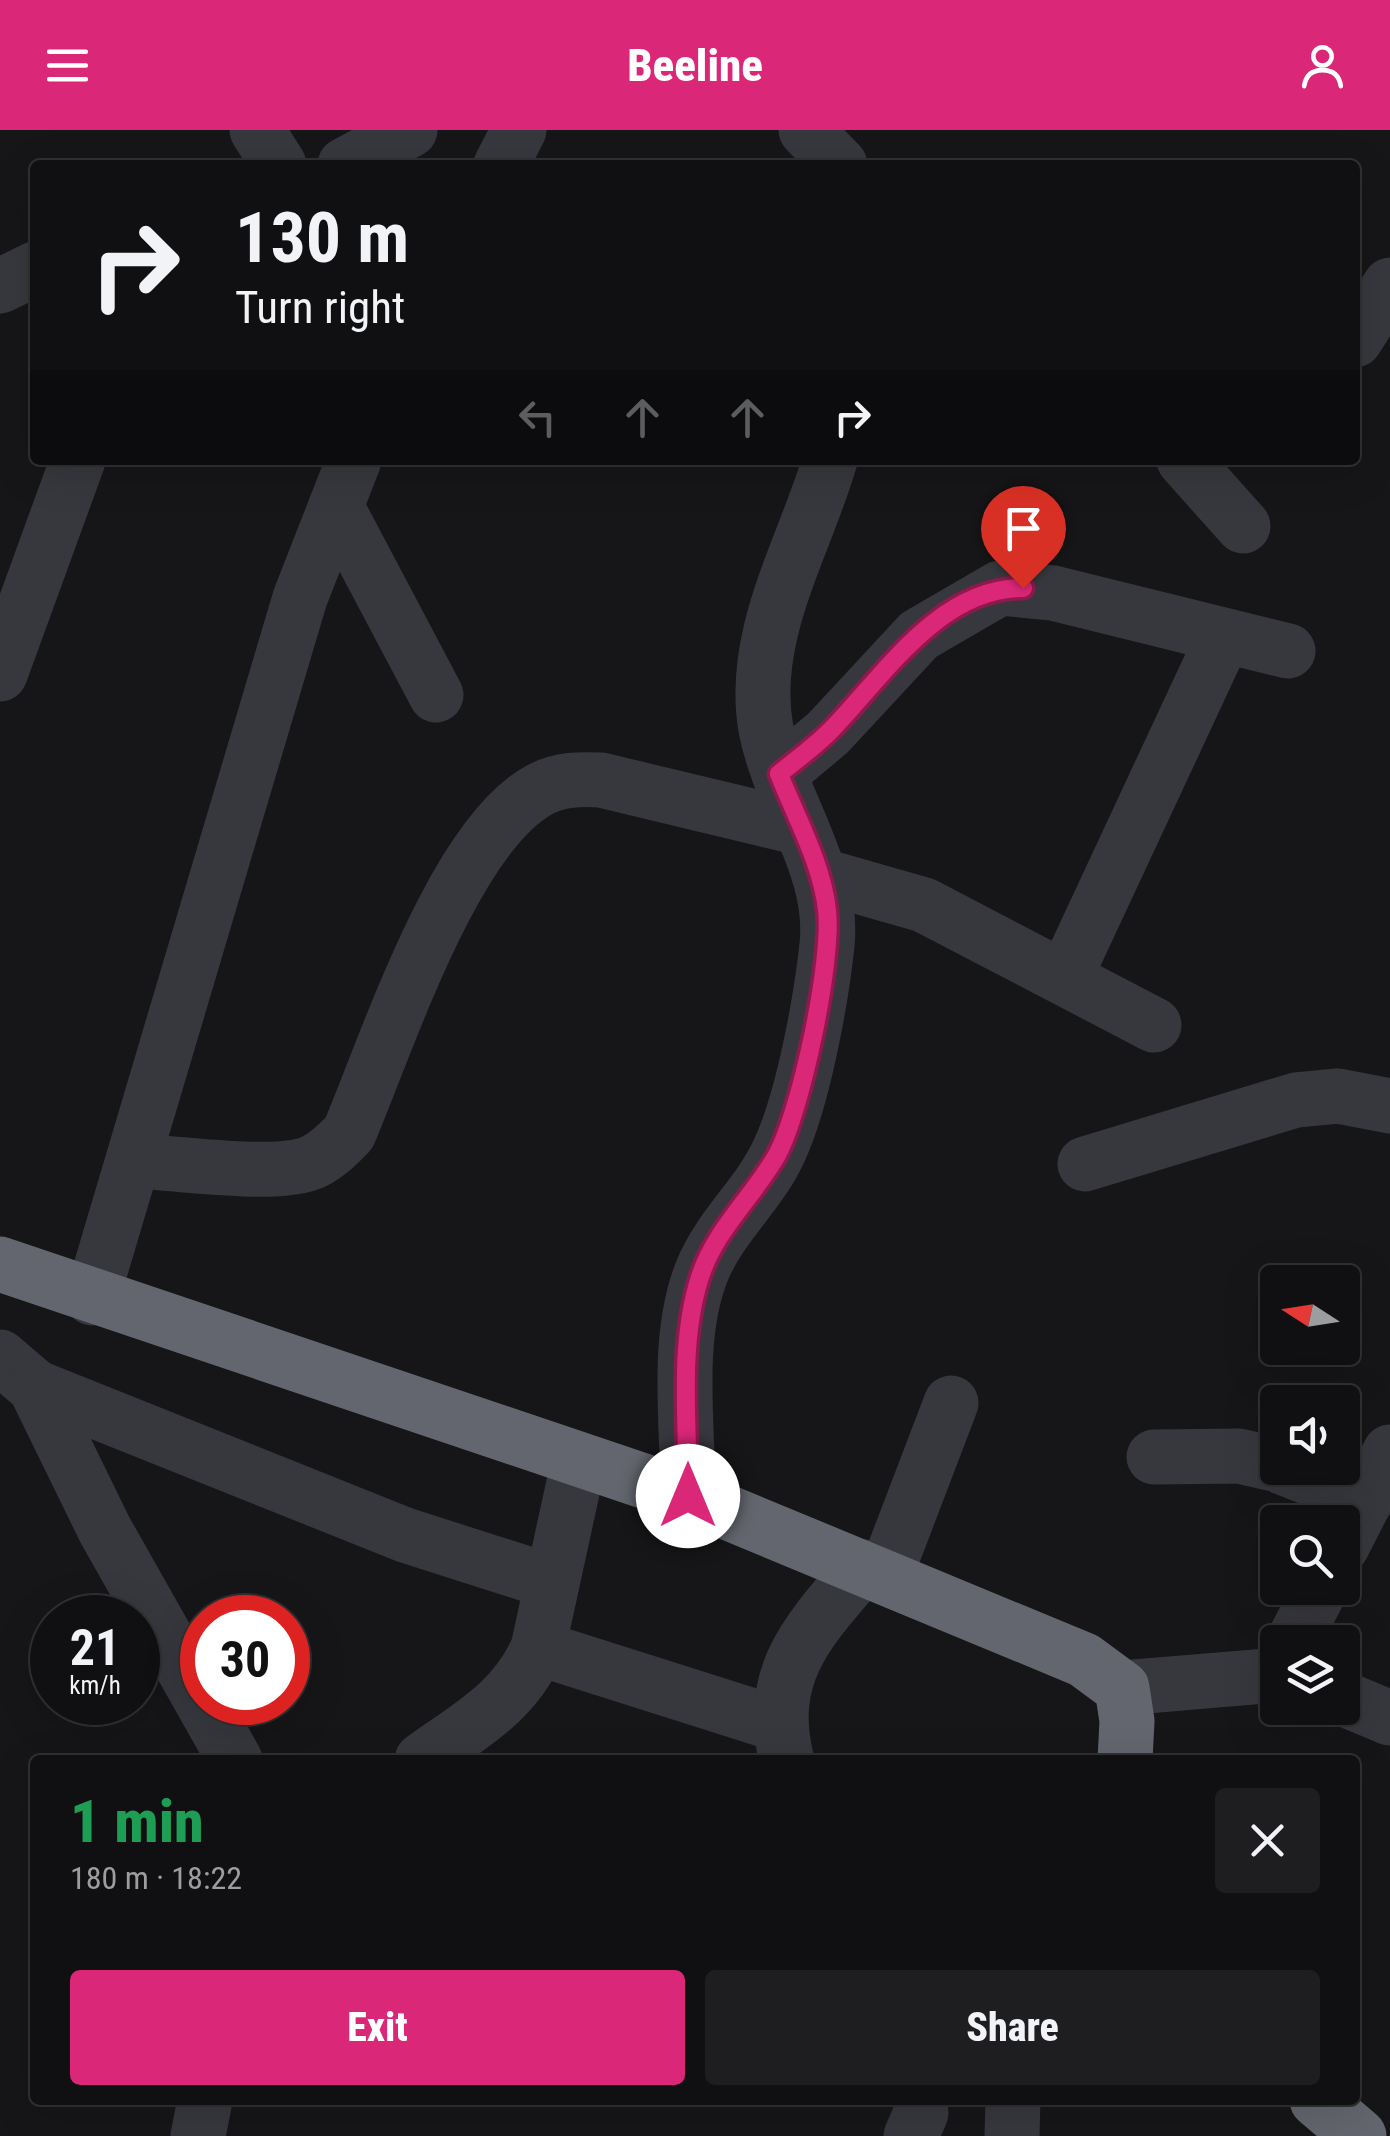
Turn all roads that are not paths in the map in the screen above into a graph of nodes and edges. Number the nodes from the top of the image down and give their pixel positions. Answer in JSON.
{"nodes":[{"id":1,"x":257,"y":130,"type":"edge"},
{"id":2,"x":410,"y":130,"type":"edge"},
{"id":3,"x":519,"y":130,"type":"edge"},
{"id":4,"x":806,"y":130,"type":"edge"},
{"id":5,"x":857,"y":130,"type":"edge"},
{"id":6,"x":276,"y":160,"type":"edge"},
{"id":7,"x":354,"y":160,"type":"edge"},
{"id":8,"x":503,"y":160,"type":"edge"},
{"id":9,"x":835,"y":160,"type":"edge"},
{"id":10,"x":857,"y":160,"type":"edge"},
{"id":11,"x":30,"y":271,"type":"edge"},
{"id":12,"x":0,"y":286,"type":"edge"},
{"id":13,"x":1390,"y":286,"type":"edge"},
{"id":14,"x":1360,"y":332,"type":"edge"},
{"id":15,"x":76,"y":465,"type":"edge"},
{"id":16,"x":828,"y":465,"type":"edge"},
{"id":17,"x":1188,"y":465,"type":"edge"},
{"id":18,"x":345,"y":483,"type":"edge"},
{"id":19,"x":1243,"y":526,"type":"dead end"},
{"id":20,"x":1224,"y":636,"type":"junction"},
{"id":21,"x":1288,"y":651,"type":"dead end"},
{"id":22,"x":0,"y":674,"type":"edge"},
{"id":23,"x":436,"y":695,"type":"dead end"},
{"id":24,"x":779,"y":774,"type":"junction"},
{"id":25,"x":810,"y":852,"type":"junction"},
{"id":26,"x":1065,"y":977,"type":"junction"},
{"id":27,"x":1154,"y":1025,"type":"dead end"},
{"id":28,"x":1390,"y":1106,"type":"edge"},
{"id":29,"x":135,"y":1161,"type":"junction"},
{"id":30,"x":1085,"y":1164,"type":"dead end"},
{"id":31,"x":0,"y":1264,"type":"edge"},
{"id":32,"x":92,"y":1298,"type":"junction"},
{"id":33,"x":18,"y":1372,"type":"edge"},
{"id":34,"x":951,"y":1403,"type":"dead end"},
{"id":35,"x":1154,"y":1457,"type":"dead end"},
{"id":36,"x":579,"y":1460,"type":"junction"},
{"id":37,"x":1260,"y":1461,"type":"edge"},
{"id":38,"x":1330,"y":1485,"type":"edge"},
{"id":39,"x":688,"y":1496,"type":"junction"},
{"id":40,"x":1366,"y":1499,"type":"edge"},
{"id":41,"x":874,"y":1571,"type":"junction"},
{"id":42,"x":552,"y":1582,"type":"junction"},
{"id":43,"x":538,"y":1648,"type":"junction"},
{"id":44,"x":1260,"y":1676,"type":"edge"},
{"id":45,"x":1122,"y":1688,"type":"junction"},
{"id":46,"x":1360,"y":1706,"type":"edge"},
{"id":47,"x":1390,"y":1718,"type":"edge"},
{"id":48,"x":783,"y":1742,"type":"edge"},
{"id":49,"x":232,"y":1755,"type":"edge"},
{"id":50,"x":429,"y":1755,"type":"edge"},
{"id":51,"x":1122,"y":1755,"type":"edge"},
{"id":52,"x":204,"y":2105,"type":"edge"},
{"id":53,"x":1014,"y":2105,"type":"edge"},
{"id":54,"x":1323,"y":2105,"type":"edge"},
{"id":55,"x":198,"y":2136,"type":"edge"},
{"id":56,"x":1012,"y":2136,"type":"edge"},
{"id":57,"x":1359,"y":2136,"type":"edge"}],
"edges":[{"from":1,"to":6,"type":"street"},
{"from":2,"to":7,"type":"street"},
{"from":3,"to":8,"type":"street"},
{"from":4,"to":9,"type":"street"},
{"from":5,"to":10,"type":"street"},
{"from":11,"to":12,"type":"street"},
{"from":13,"to":14,"type":"street"},
{"from":15,"to":22,"type":"street"},
{"from":16,"to":24,"type":"street"},
{"from":17,"to":19,"type":"street"},
{"from":18,"to":23,"type":"street"},
{"from":18,"to":29,"type":"street"},
{"from":20,"to":21,"type":"street"},
{"from":20,"to":24,"type":"street"},
{"from":20,"to":26,"type":"street"},
{"from":24,"to":25,"type":"street"},
{"from":25,"to":26,"type":"street"},
{"from":25,"to":29,"type":"street"},
{"from":25,"to":39,"type":"street"},
{"from":26,"to":27,"type":"street"},
{"from":28,"to":30,"type":"street"},
{"from":29,"to":32,"type":"street"},
{"from":31,"to":32,"type":"highway"},
{"from":32,"to":36,"type":"highway"},
{"from":33,"to":42,"type":"street"},
{"from":33,"to":49,"type":"street"},
{"from":34,"to":41,"type":"street"},
{"from":35,"to":37,"type":"street"},
{"from":36,"to":39,"type":"highway"},
{"from":36,"to":42,"type":"street"},
{"from":38,"to":40,"type":"street"},
{"from":39,"to":41,"type":"highway"},
{"from":41,"to":45,"type":"highway"},
{"from":41,"to":48,"type":"street"},
{"from":42,"to":43,"type":"street"},
{"from":43,"to":48,"type":"street"},
{"from":43,"to":50,"type":"street"},
{"from":44,"to":45,"type":"street"},
{"from":45,"to":51,"type":"highway"},
{"from":46,"to":47,"type":"street"},
{"from":52,"to":55,"type":"street"},
{"from":53,"to":56,"type":"street"},
{"from":54,"to":57,"type":"highway"}]}
